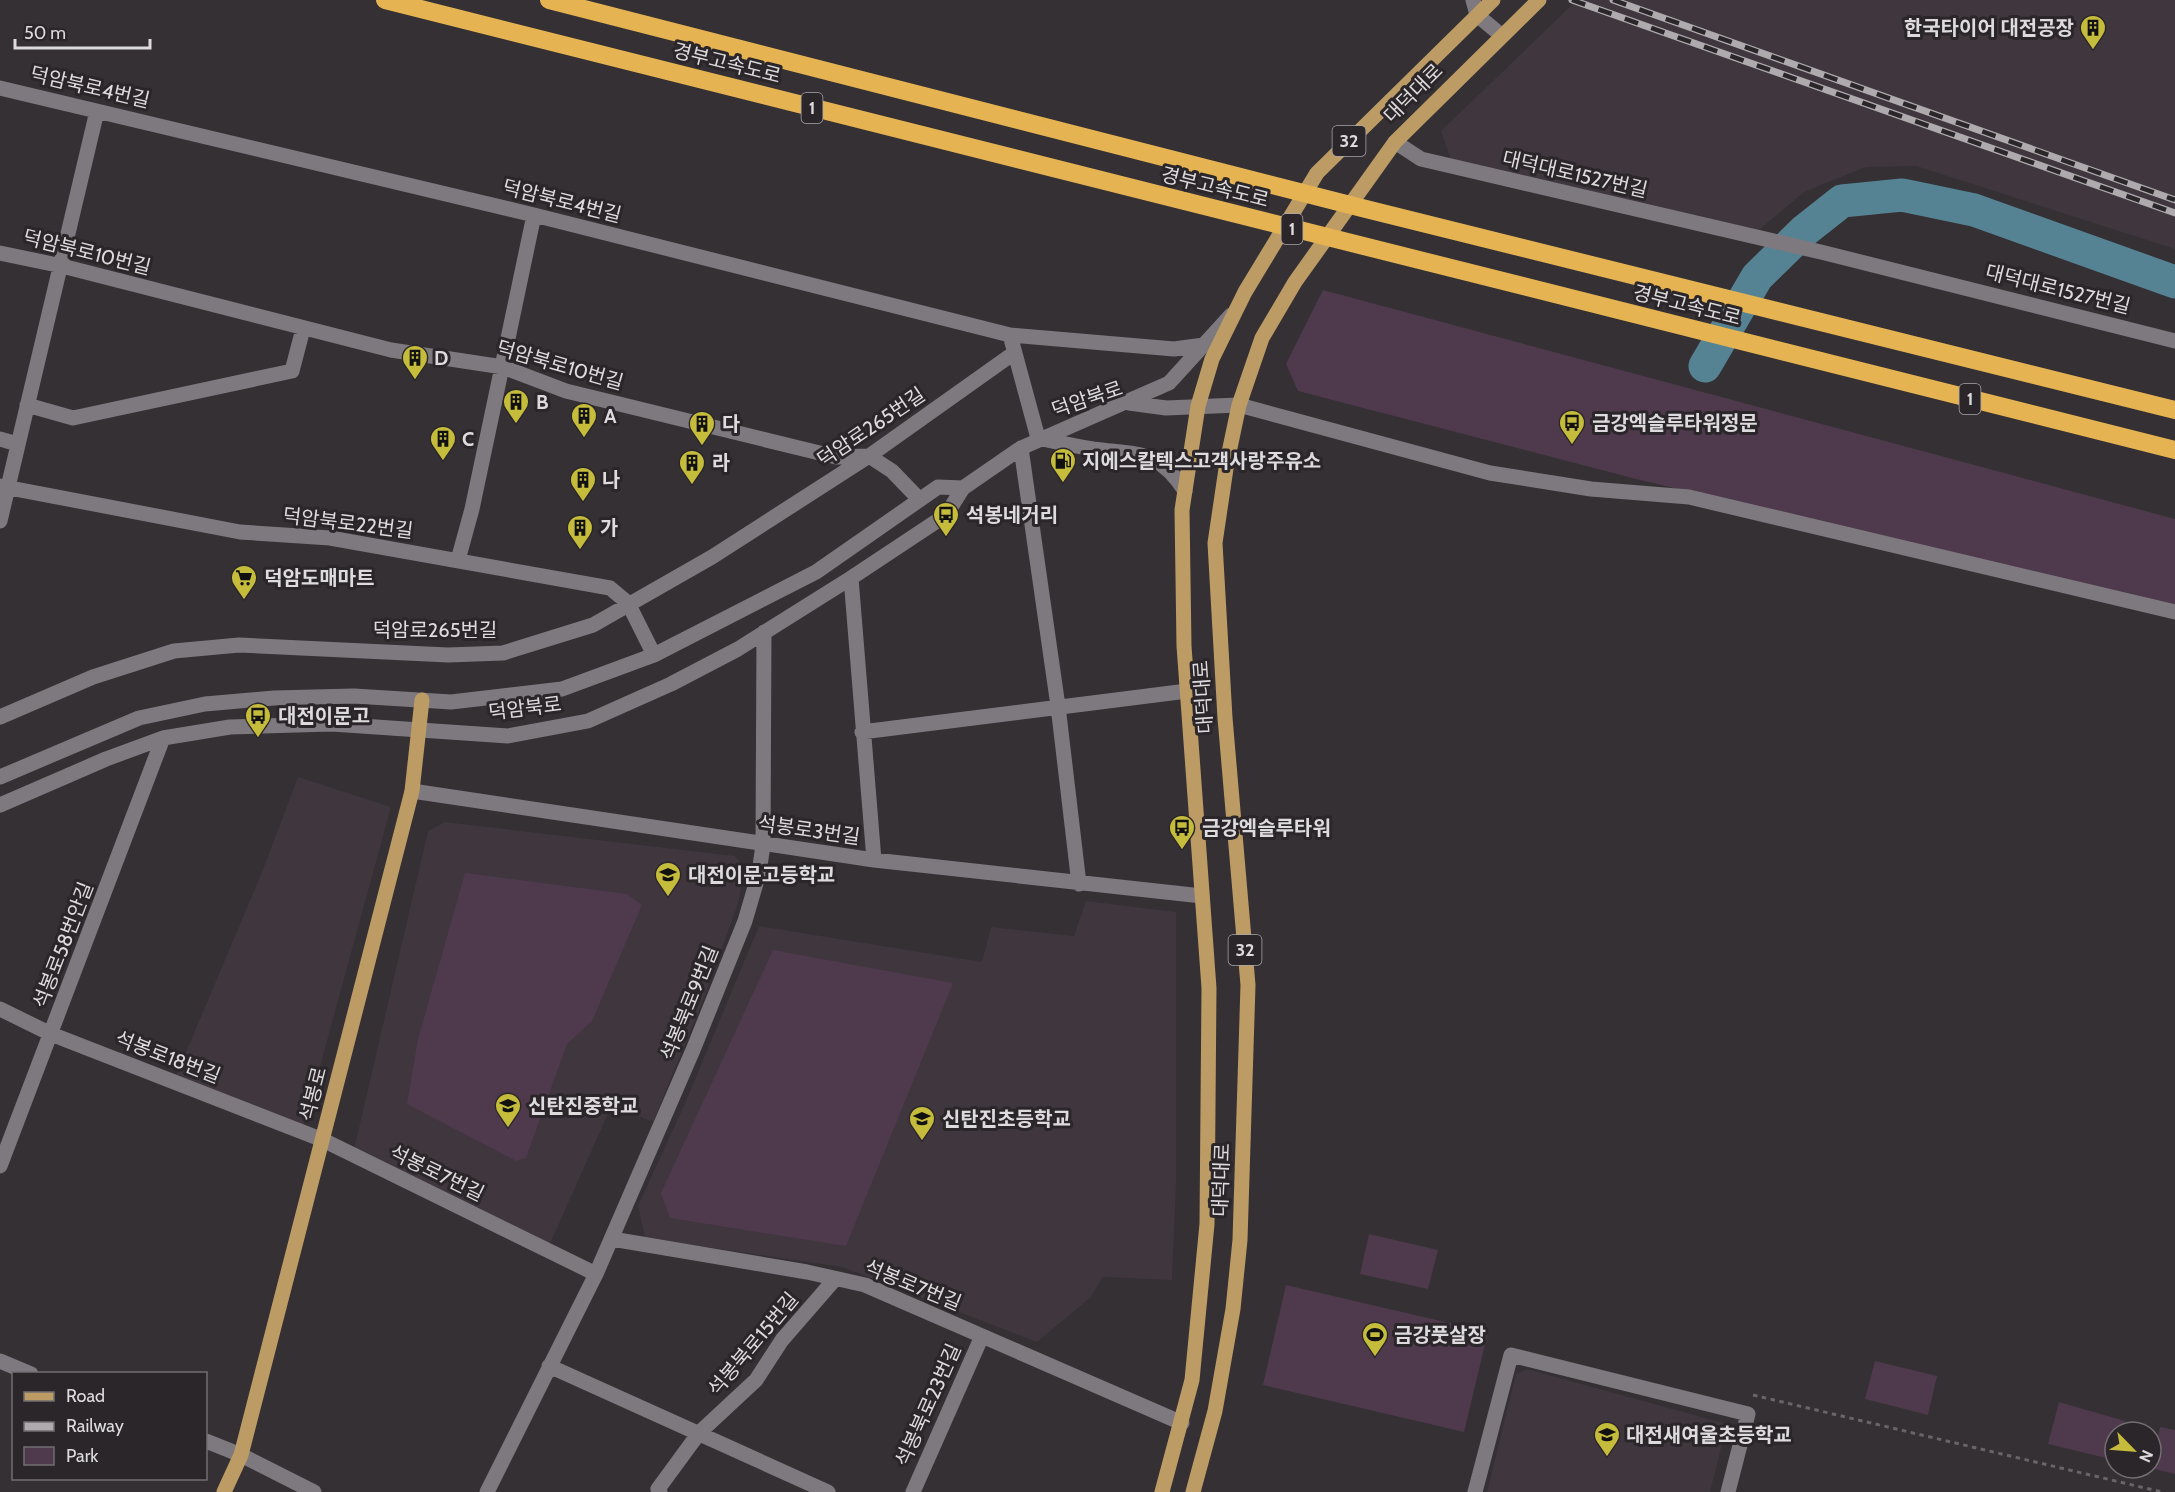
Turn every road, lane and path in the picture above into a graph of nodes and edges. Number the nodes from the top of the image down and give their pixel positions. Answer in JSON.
{"nodes":[{"id":1,"x":385,"y":0,"type":"edge"},
{"id":2,"x":549,"y":0,"type":"edge"},
{"id":3,"x":1493,"y":0,"type":"edge"},
{"id":4,"x":1539,"y":0,"type":"edge"},
{"id":5,"x":1475,"y":8,"type":"edge"},
{"id":6,"x":1501,"y":35,"type":"junction"},
{"id":7,"x":0,"y":88,"type":"edge"},
{"id":8,"x":97,"y":111,"type":"junction"},
{"id":9,"x":1395,"y":142,"type":"junction"},
{"id":10,"x":534,"y":215,"type":"junction"},
{"id":11,"x":0,"y":253,"type":"edge"},
{"id":12,"x":62,"y":266,"type":"junction"},
{"id":13,"x":1237,"y":308,"type":"junction"},
{"id":14,"x":303,"y":329,"type":"junction"},
{"id":15,"x":1010,"y":335,"type":"junction"},
{"id":16,"x":2175,"y":341,"type":"edge"},
{"id":17,"x":1204,"y":345,"type":"junction"},
{"id":18,"x":1014,"y":353,"type":"junction"},
{"id":19,"x":503,"y":367,"type":"junction"},
{"id":20,"x":1129,"y":403,"type":"junction"},
{"id":21,"x":27,"y":405,"type":"junction"},
{"id":22,"x":1239,"y":405,"type":"junction"},
{"id":23,"x":1198,"y":406,"type":"junction"},
{"id":24,"x":2175,"y":410,"type":"edge"},
{"id":25,"x":1038,"y":438,"type":"junction"},
{"id":26,"x":0,"y":439,"type":"edge"},
{"id":27,"x":17,"y":444,"type":"junction"},
{"id":28,"x":1022,"y":448,"type":"junction"},
{"id":29,"x":2175,"y":450,"type":"edge"},
{"id":30,"x":869,"y":456,"type":"junction"},
{"id":31,"x":4,"y":486,"type":"edge"},
{"id":32,"x":963,"y":488,"type":"junction"},
{"id":33,"x":1185,"y":491,"type":"junction"},
{"id":34,"x":919,"y":499,"type":"junction"},
{"id":35,"x":0,"y":521,"type":"edge"},
{"id":36,"x":458,"y":560,"type":"junction"},
{"id":37,"x":851,"y":578,"type":"junction"},
{"id":38,"x":627,"y":603,"type":"junction"},
{"id":39,"x":2175,"y":612,"type":"edge"},
{"id":40,"x":764,"y":632,"type":"junction"},
{"id":41,"x":654,"y":655,"type":"junction"},
{"id":42,"x":1187,"y":691,"type":"junction"},
{"id":43,"x":422,"y":700,"type":"junction"},
{"id":44,"x":1058,"y":706,"type":"junction"},
{"id":45,"x":0,"y":717,"type":"edge"},
{"id":46,"x":419,"y":732,"type":"junction"},
{"id":47,"x":862,"y":732,"type":"junction"},
{"id":48,"x":163,"y":738,"type":"junction"},
{"id":49,"x":0,"y":777,"type":"edge"},
{"id":50,"x":412,"y":791,"type":"junction"},
{"id":51,"x":0,"y":805,"type":"edge"},
{"id":52,"x":763,"y":845,"type":"junction"},
{"id":53,"x":874,"y":860,"type":"junction"},
{"id":54,"x":1079,"y":884,"type":"junction"},
{"id":55,"x":1202,"y":896,"type":"junction"},
{"id":56,"x":0,"y":1009,"type":"edge"},
{"id":57,"x":51,"y":1034,"type":"junction"},
{"id":58,"x":323,"y":1140,"type":"junction"},
{"id":59,"x":0,"y":1166,"type":"edge"},
{"id":60,"x":612,"y":1239,"type":"junction"},
{"id":61,"x":596,"y":1274,"type":"junction"},
{"id":62,"x":835,"y":1279,"type":"junction"},
{"id":63,"x":982,"y":1336,"type":"junction"},
{"id":64,"x":0,"y":1362,"type":"edge"},
{"id":65,"x":549,"y":1366,"type":"junction"},
{"id":66,"x":26,"y":1372,"type":"edge"},
{"id":67,"x":1753,"y":1395,"type":"dead end"},
{"id":68,"x":1182,"y":1424,"type":"junction"},
{"id":69,"x":699,"y":1433,"type":"junction"},
{"id":70,"x":207,"y":1441,"type":"edge"},
{"id":71,"x":241,"y":1455,"type":"junction"},
{"id":72,"x":224,"y":1492,"type":"edge"},
{"id":73,"x":314,"y":1492,"type":"edge"},
{"id":74,"x":488,"y":1492,"type":"edge"},
{"id":75,"x":660,"y":1492,"type":"edge"},
{"id":76,"x":828,"y":1492,"type":"edge"},
{"id":77,"x":913,"y":1492,"type":"edge"},
{"id":78,"x":1162,"y":1492,"type":"edge"},
{"id":79,"x":1193,"y":1492,"type":"edge"},
{"id":80,"x":1475,"y":1492,"type":"edge"},
{"id":81,"x":1728,"y":1492,"type":"edge"},
{"id":82,"x":2162,"y":1492,"type":"edge"}],
"edges":[{"from":1,"to":29,"type":"highway","name":"경부고속도로","number":"1"},
{"from":2,"to":24,"type":"highway","name":"경부고속도로","number":"1"},
{"from":3,"to":5,"type":"main road","name":"대덕대로","number":"32"},
{"from":4,"to":6,"type":"main road","name":"대덕대로","number":"32"},
{"from":5,"to":6,"type":"street"},
{"from":5,"to":13,"type":"main road","name":"대덕대로","number":"32"},
{"from":6,"to":9,"type":"main road","name":"대덕대로","number":"32"},
{"from":7,"to":8,"type":"street","name":"덕암북로4번길"},
{"from":8,"to":10,"type":"street","name":"덕암북로4번길"},
{"from":8,"to":12,"type":"street"},
{"from":9,"to":16,"type":"street","name":"대덕대로1527번길"},
{"from":9,"to":22,"type":"main road","name":"대덕대로","number":"32"},
{"from":10,"to":15,"type":"street","name":"덕암북로4번길"},
{"from":10,"to":19,"type":"street"},
{"from":11,"to":12,"type":"street","name":"덕암북로10번길"},
{"from":12,"to":14,"type":"street","name":"덕암북로10번길"},
{"from":12,"to":21,"type":"street"},
{"from":13,"to":17,"type":"street"},
{"from":13,"to":23,"type":"main road","name":"대덕대로","number":"32"},
{"from":14,"to":19,"type":"street","name":"덕암북로10번길"},
{"from":14,"to":21,"type":"street"},
{"from":15,"to":17,"type":"street"},
{"from":15,"to":18,"type":"street"},
{"from":17,"to":20,"type":"street"},
{"from":18,"to":25,"type":"street"},
{"from":18,"to":30,"type":"street","name":"덕암로265번길"},
{"from":19,"to":30,"type":"street","name":"덕암북로10번길"},
{"from":19,"to":36,"type":"street"},
{"from":20,"to":23,"type":"street","name":"덕암북로"},
{"from":20,"to":25,"type":"street","name":"덕암북로"},
{"from":21,"to":27,"type":"street"},
{"from":22,"to":23,"type":"street","name":"덕암북로"},
{"from":22,"to":39,"type":"street","name":"덕암북로"},
{"from":22,"to":79,"type":"main road","name":"대덕대로","number":"32"},
{"from":23,"to":33,"type":"main road","name":"대덕대로","number":"32"},
{"from":25,"to":28,"type":"street","name":"덕암북로"},
{"from":25,"to":33,"type":"street"},
{"from":26,"to":27,"type":"street"},
{"from":27,"to":31,"type":"street"},
{"from":28,"to":32,"type":"street","name":"덕암북로"},
{"from":28,"to":44,"type":"street"},
{"from":30,"to":34,"type":"street"},
{"from":30,"to":38,"type":"street","name":"덕암로265번길"},
{"from":31,"to":35,"type":"street"},
{"from":31,"to":36,"type":"street","name":"덕암북로22번길"},
{"from":32,"to":34,"type":"street","name":"덕암북로"},
{"from":32,"to":37,"type":"street","name":"덕암북로"},
{"from":33,"to":42,"type":"main road","name":"대덕대로","number":"32"},
{"from":34,"to":41,"type":"street","name":"덕암북로"},
{"from":36,"to":38,"type":"street","name":"덕암북로22번길"},
{"from":37,"to":40,"type":"street","name":"덕암북로"},
{"from":37,"to":47,"type":"street"},
{"from":38,"to":41,"type":"street","name":"덕암북로22번길"},
{"from":38,"to":45,"type":"street","name":"덕암로265번길"},
{"from":40,"to":46,"type":"street","name":"덕암북로"},
{"from":40,"to":52,"type":"street","name":"석봉북로9번길"},
{"from":41,"to":43,"type":"street","name":"덕암북로"},
{"from":42,"to":44,"type":"street"},
{"from":42,"to":55,"type":"main road","name":"대덕대로","number":"32"},
{"from":43,"to":46,"type":"main road","name":"석봉로"},
{"from":43,"to":49,"type":"street","name":"덕암북로"},
{"from":44,"to":47,"type":"street"},
{"from":44,"to":54,"type":"street"},
{"from":46,"to":48,"type":"street","name":"덕암북로"},
{"from":46,"to":50,"type":"main road","name":"석봉로"},
{"from":47,"to":53,"type":"street"},
{"from":48,"to":51,"type":"street","name":"덕암북로"},
{"from":48,"to":57,"type":"street","name":"석봉로58번안길"},
{"from":50,"to":52,"type":"street","name":"석봉로3번길"},
{"from":50,"to":58,"type":"main road","name":"석봉로"},
{"from":52,"to":53,"type":"street","name":"석봉로3번길"},
{"from":52,"to":60,"type":"street","name":"석봉북로9번길"},
{"from":53,"to":54,"type":"street","name":"석봉로3번길"},
{"from":54,"to":55,"type":"street","name":"석봉로3번길"},
{"from":55,"to":68,"type":"main road","name":"대덕대로","number":"32"},
{"from":56,"to":57,"type":"street","name":"석봉로18번길"},
{"from":57,"to":58,"type":"street","name":"석봉로18번길"},
{"from":57,"to":59,"type":"street","name":"석봉로58번안길"},
{"from":58,"to":61,"type":"street","name":"석봉로7번길"},
{"from":58,"to":71,"type":"main road","name":"석봉로"},
{"from":60,"to":61,"type":"street","name":"석봉북로9번길"},
{"from":60,"to":62,"type":"street","name":"석봉로7번길"},
{"from":61,"to":65,"type":"street","name":"석봉북로9번길"},
{"from":62,"to":63,"type":"street","name":"석봉로7번길"},
{"from":62,"to":69,"type":"street","name":"석봉북로15번길"},
{"from":63,"to":68,"type":"street","name":"석봉로7번길"},
{"from":63,"to":77,"type":"street","name":"석봉북로23번길"},
{"from":64,"to":66,"type":"street"},
{"from":65,"to":69,"type":"street"},
{"from":65,"to":74,"type":"street","name":"석봉북로9번길"},
{"from":67,"to":82,"type":"path"},
{"from":68,"to":78,"type":"main road","name":"대덕대로","number":"32"},
{"from":69,"to":75,"type":"street","name":"석봉북로15번길"},
{"from":69,"to":76,"type":"street"},
{"from":70,"to":71,"type":"street"},
{"from":71,"to":72,"type":"main road","name":"석봉로"},
{"from":71,"to":73,"type":"street"},
{"from":80,"to":81,"type":"street"}]}
